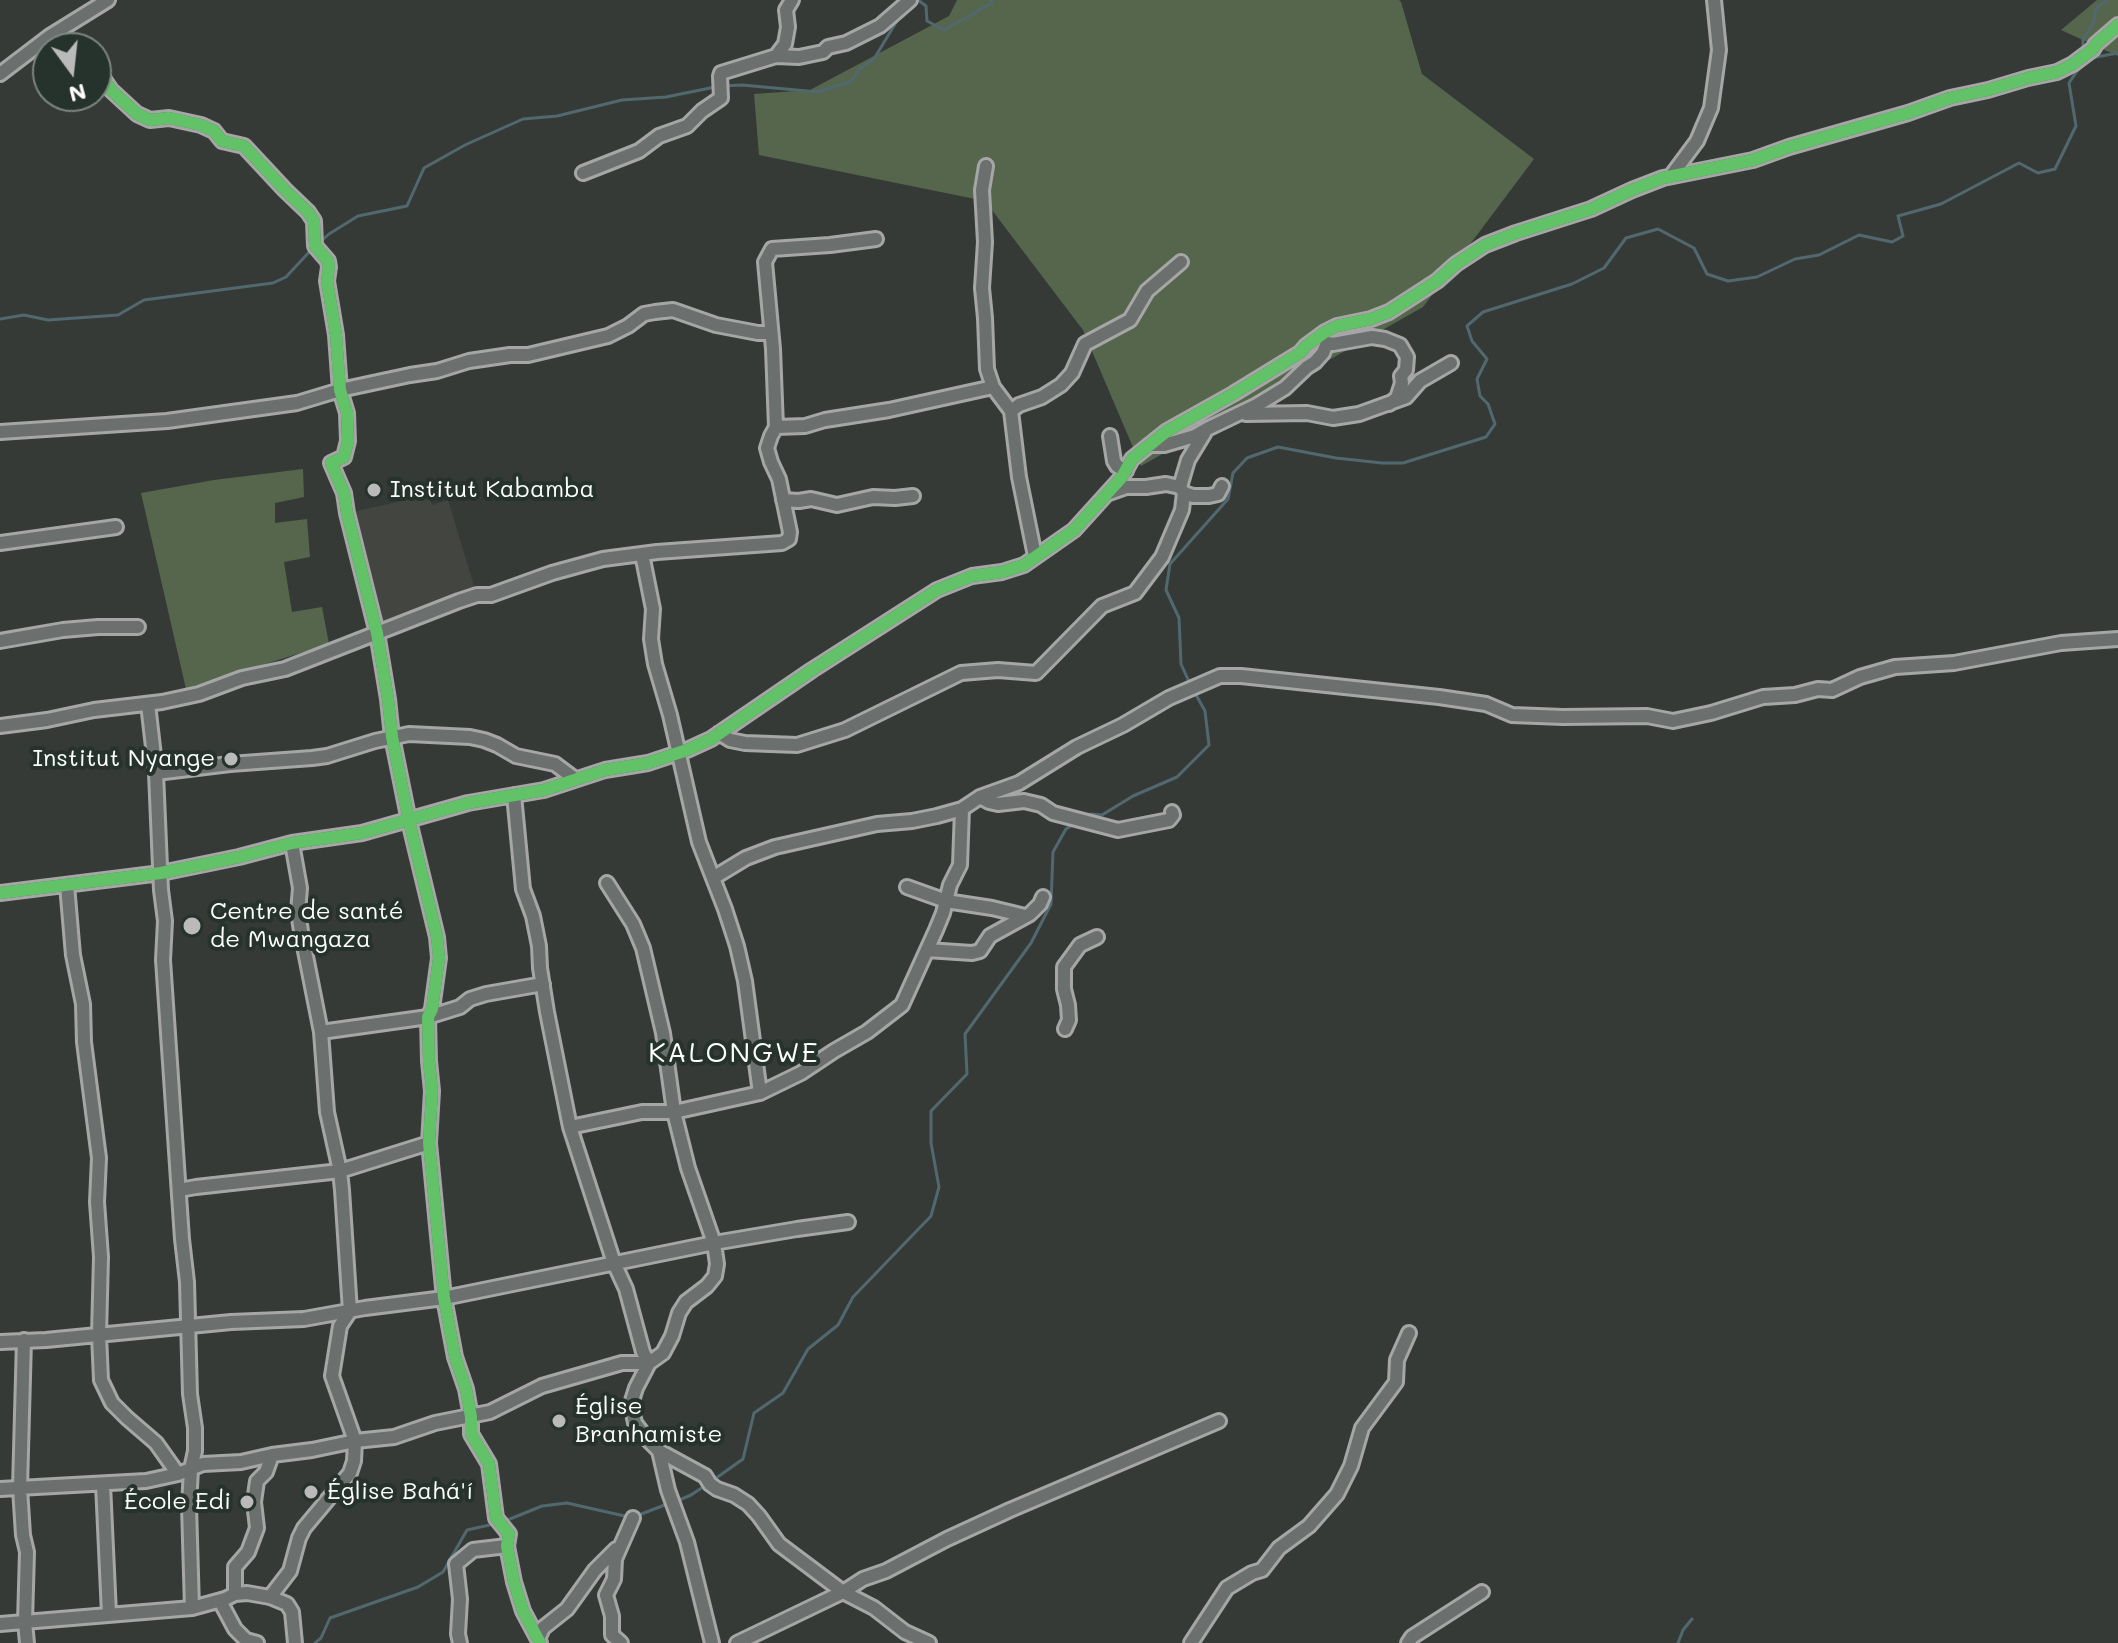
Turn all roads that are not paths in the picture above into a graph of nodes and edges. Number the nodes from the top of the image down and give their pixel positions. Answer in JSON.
{"nodes":[{"id":1,"x":108,"y":0,"type":"edge"},
{"id":2,"x":792,"y":0,"type":"edge"},
{"id":3,"x":910,"y":0,"type":"edge"},
{"id":4,"x":1714,"y":0,"type":"edge"},
{"id":5,"x":2118,"y":25,"type":"edge"},
{"id":6,"x":56,"y":32,"type":"edge"},
{"id":7,"x":32,"y":50,"type":"edge"},
{"id":8,"x":776,"y":56,"type":"junction"},
{"id":9,"x":0,"y":74,"type":"edge"},
{"id":10,"x":112,"y":91,"type":"edge"},
{"id":11,"x":986,"y":166,"type":"dead end"},
{"id":12,"x":583,"y":173,"type":"dead end"},
{"id":13,"x":1671,"y":176,"type":"junction"},
{"id":14,"x":876,"y":239,"type":"dead end"},
{"id":15,"x":1181,"y":262,"type":"dead end"},
{"id":16,"x":1371,"y":319,"type":"junction"},
{"id":17,"x":770,"y":333,"type":"junction"},
{"id":18,"x":1327,"y":343,"type":"junction"},
{"id":19,"x":1300,"y":353,"type":"junction"},
{"id":20,"x":1451,"y":363,"type":"dead end"},
{"id":21,"x":993,"y":387,"type":"junction"},
{"id":22,"x":340,"y":390,"type":"junction"},
{"id":23,"x":1389,"y":404,"type":"junction"},
{"id":24,"x":1011,"y":411,"type":"junction"},
{"id":25,"x":1239,"y":414,"type":"junction"},
{"id":26,"x":776,"y":427,"type":"junction"},
{"id":27,"x":1207,"y":429,"type":"junction"},
{"id":28,"x":0,"y":432,"type":"edge"},
{"id":29,"x":1110,"y":436,"type":"dead end"},
{"id":30,"x":1149,"y":445,"type":"junction"},
{"id":31,"x":1126,"y":471,"type":"junction"},
{"id":32,"x":1222,"y":486,"type":"dead end"},
{"id":33,"x":1182,"y":490,"type":"junction"},
{"id":34,"x":1109,"y":493,"type":"junction"},
{"id":35,"x":913,"y":496,"type":"dead end"},
{"id":36,"x":783,"y":500,"type":"junction"},
{"id":37,"x":116,"y":527,"type":"dead end"},
{"id":38,"x":0,"y":543,"type":"edge"},
{"id":39,"x":642,"y":554,"type":"junction"},
{"id":40,"x":1035,"y":556,"type":"junction"},
{"id":41,"x":138,"y":627,"type":"dead end"},
{"id":42,"x":377,"y":633,"type":"junction"},
{"id":43,"x":2118,"y":639,"type":"edge"},
{"id":44,"x":0,"y":641,"type":"edge"},
{"id":45,"x":148,"y":704,"type":"junction"},
{"id":46,"x":0,"y":726,"type":"edge"},
{"id":47,"x":719,"y":733,"type":"junction"},
{"id":48,"x":392,"y":737,"type":"junction"},
{"id":49,"x":679,"y":753,"type":"junction"},
{"id":50,"x":156,"y":773,"type":"junction"},
{"id":51,"x":575,"y":779,"type":"junction"},
{"id":52,"x":514,"y":795,"type":"junction"},
{"id":53,"x":980,"y":797,"type":"junction"},
{"id":54,"x":962,"y":809,"type":"junction"},
{"id":55,"x":1172,"y":812,"type":"dead end"},
{"id":56,"x":409,"y":821,"type":"junction"},
{"id":57,"x":292,"y":843,"type":"junction"},
{"id":58,"x":161,"y":873,"type":"junction"},
{"id":59,"x":713,"y":878,"type":"junction"},
{"id":60,"x":607,"y":883,"type":"dead end"},
{"id":61,"x":67,"y":885,"type":"junction"},
{"id":62,"x":907,"y":887,"type":"dead end"},
{"id":63,"x":0,"y":893,"type":"edge"},
{"id":64,"x":1043,"y":897,"type":"dead end"},
{"id":65,"x":946,"y":901,"type":"junction"},
{"id":66,"x":1025,"y":916,"type":"junction"},
{"id":67,"x":1097,"y":937,"type":"dead end"},
{"id":68,"x":927,"y":950,"type":"junction"},
{"id":69,"x":543,"y":984,"type":"junction"},
{"id":70,"x":428,"y":1017,"type":"junction"},
{"id":71,"x":1065,"y":1029,"type":"dead end"},
{"id":72,"x":321,"y":1032,"type":"junction"},
{"id":73,"x":760,"y":1093,"type":"junction"},
{"id":74,"x":674,"y":1112,"type":"junction"},
{"id":75,"x":570,"y":1127,"type":"junction"},
{"id":76,"x":429,"y":1143,"type":"junction"},
{"id":77,"x":340,"y":1171,"type":"junction"},
{"id":78,"x":179,"y":1190,"type":"junction"},
{"id":79,"x":848,"y":1222,"type":"dead end"},
{"id":80,"x":714,"y":1243,"type":"junction"},
{"id":81,"x":614,"y":1263,"type":"junction"},
{"id":82,"x":444,"y":1298,"type":"junction"},
{"id":83,"x":350,"y":1311,"type":"junction"},
{"id":84,"x":187,"y":1326,"type":"junction"},
{"id":85,"x":1409,"y":1333,"type":"dead end"},
{"id":86,"x":99,"y":1335,"type":"junction"},
{"id":87,"x":24,"y":1340,"type":"junction"},
{"id":88,"x":0,"y":1342,"type":"edge"},
{"id":89,"x":649,"y":1363,"type":"junction"},
{"id":90,"x":471,"y":1417,"type":"junction"},
{"id":91,"x":1219,"y":1421,"type":"dead end"},
{"id":92,"x":355,"y":1441,"type":"junction"},
{"id":93,"x":659,"y":1451,"type":"junction"},
{"id":94,"x":272,"y":1455,"type":"junction"},
{"id":95,"x":184,"y":1472,"type":"junction"},
{"id":96,"x":103,"y":1484,"type":"junction"},
{"id":97,"x":20,"y":1488,"type":"junction"},
{"id":98,"x":0,"y":1489,"type":"edge"},
{"id":99,"x":633,"y":1518,"type":"dead end"},
{"id":100,"x":623,"y":1543,"type":"junction"},
{"id":101,"x":507,"y":1546,"type":"junction"},
{"id":102,"x":843,"y":1592,"type":"junction"},
{"id":103,"x":1482,"y":1592,"type":"dead end"},
{"id":104,"x":235,"y":1594,"type":"junction"},
{"id":105,"x":270,"y":1597,"type":"junction"},
{"id":106,"x":220,"y":1601,"type":"junction"},
{"id":107,"x":192,"y":1608,"type":"junction"},
{"id":108,"x":109,"y":1614,"type":"junction"},
{"id":109,"x":25,"y":1622,"type":"junction"},
{"id":110,"x":0,"y":1624,"type":"edge"},
{"id":111,"x":539,"y":1641,"type":"edge"},
{"id":112,"x":27,"y":1643,"type":"edge"},
{"id":113,"x":257,"y":1643,"type":"edge"},
{"id":114,"x":295,"y":1643,"type":"edge"},
{"id":115,"x":460,"y":1643,"type":"edge"},
{"id":116,"x":621,"y":1643,"type":"edge"},
{"id":117,"x":712,"y":1643,"type":"edge"},
{"id":118,"x":737,"y":1643,"type":"edge"},
{"id":119,"x":929,"y":1643,"type":"edge"},
{"id":120,"x":1191,"y":1643,"type":"edge"},
{"id":121,"x":1408,"y":1643,"type":"edge"}],
"edges":[{"from":1,"to":6,"type":"street"},
{"from":2,"to":8,"type":"street"},
{"from":3,"to":8,"type":"street"},
{"from":4,"to":13,"type":"street"},
{"from":5,"to":13,"type":"street"},
{"from":7,"to":9,"type":"street"},
{"from":8,"to":12,"type":"street"},
{"from":10,"to":22,"type":"street"},
{"from":11,"to":21,"type":"street"},
{"from":13,"to":16,"type":"street"},
{"from":14,"to":17,"type":"street"},
{"from":15,"to":24,"type":"street"},
{"from":16,"to":18,"type":"street"},
{"from":16,"to":19,"type":"street"},
{"from":17,"to":22,"type":"street"},
{"from":17,"to":26,"type":"street"},
{"from":18,"to":19,"type":"street"},
{"from":18,"to":23,"type":"street"},
{"from":18,"to":25,"type":"street"},
{"from":19,"to":30,"type":"street"},
{"from":20,"to":23,"type":"street"},
{"from":21,"to":24,"type":"street"},
{"from":21,"to":26,"type":"street"},
{"from":22,"to":28,"type":"street"},
{"from":22,"to":42,"type":"street"},
{"from":23,"to":25,"type":"street"},
{"from":24,"to":40,"type":"street"},
{"from":25,"to":27,"type":"street"},
{"from":26,"to":36,"type":"street"},
{"from":27,"to":30,"type":"street"},
{"from":27,"to":33,"type":"street"},
{"from":29,"to":31,"type":"street"},
{"from":30,"to":31,"type":"street"},
{"from":31,"to":34,"type":"street"},
{"from":32,"to":33,"type":"street"},
{"from":33,"to":34,"type":"street"},
{"from":33,"to":47,"type":"street"},
{"from":34,"to":40,"type":"street"},
{"from":35,"to":36,"type":"street"},
{"from":36,"to":39,"type":"street"},
{"from":37,"to":38,"type":"street"},
{"from":39,"to":42,"type":"street"},
{"from":39,"to":49,"type":"street"},
{"from":40,"to":47,"type":"street"},
{"from":41,"to":44,"type":"street"},
{"from":42,"to":45,"type":"street"},
{"from":42,"to":48,"type":"street"},
{"from":43,"to":53,"type":"street"},
{"from":45,"to":46,"type":"street"},
{"from":45,"to":50,"type":"street"},
{"from":47,"to":49,"type":"street"},
{"from":48,"to":50,"type":"street"},
{"from":48,"to":51,"type":"street"},
{"from":48,"to":56,"type":"street"},
{"from":49,"to":51,"type":"street"},
{"from":49,"to":59,"type":"street"},
{"from":50,"to":58,"type":"street"},
{"from":51,"to":52,"type":"street"},
{"from":52,"to":56,"type":"street"},
{"from":52,"to":69,"type":"street"},
{"from":53,"to":54,"type":"street"},
{"from":53,"to":55,"type":"street"},
{"from":54,"to":59,"type":"street"},
{"from":54,"to":65,"type":"street"},
{"from":56,"to":57,"type":"street"},
{"from":56,"to":70,"type":"street"},
{"from":57,"to":58,"type":"street"},
{"from":57,"to":72,"type":"street"},
{"from":58,"to":61,"type":"street"},
{"from":58,"to":78,"type":"street"},
{"from":59,"to":73,"type":"street"},
{"from":60,"to":74,"type":"street"},
{"from":61,"to":63,"type":"street"},
{"from":61,"to":86,"type":"street"},
{"from":62,"to":65,"type":"street"},
{"from":64,"to":66,"type":"street"},
{"from":65,"to":66,"type":"street"},
{"from":65,"to":68,"type":"street"},
{"from":66,"to":68,"type":"street"},
{"from":67,"to":71,"type":"street"},
{"from":68,"to":73,"type":"street"},
{"from":69,"to":70,"type":"street"},
{"from":69,"to":75,"type":"street"},
{"from":70,"to":72,"type":"street"},
{"from":70,"to":76,"type":"street"},
{"from":72,"to":77,"type":"street"},
{"from":73,"to":74,"type":"street"},
{"from":74,"to":75,"type":"street"},
{"from":74,"to":80,"type":"street"},
{"from":75,"to":81,"type":"street"},
{"from":76,"to":77,"type":"street"},
{"from":76,"to":82,"type":"street"},
{"from":77,"to":78,"type":"street"},
{"from":77,"to":83,"type":"street"},
{"from":78,"to":84,"type":"street"},
{"from":79,"to":80,"type":"street"},
{"from":80,"to":81,"type":"street"},
{"from":80,"to":89,"type":"street"},
{"from":81,"to":82,"type":"street"},
{"from":81,"to":89,"type":"street"},
{"from":82,"to":83,"type":"street"},
{"from":82,"to":90,"type":"street"},
{"from":83,"to":84,"type":"street"},
{"from":83,"to":92,"type":"street"},
{"from":84,"to":86,"type":"street"},
{"from":84,"to":95,"type":"street"},
{"from":85,"to":120,"type":"street"},
{"from":86,"to":87,"type":"street"},
{"from":86,"to":95,"type":"street"},
{"from":87,"to":88,"type":"street"},
{"from":87,"to":97,"type":"street"},
{"from":89,"to":90,"type":"street"},
{"from":89,"to":93,"type":"street"},
{"from":90,"to":92,"type":"street"},
{"from":90,"to":101,"type":"street"},
{"from":91,"to":102,"type":"street"},
{"from":92,"to":94,"type":"street"},
{"from":92,"to":105,"type":"street"},
{"from":93,"to":102,"type":"street"},
{"from":93,"to":117,"type":"street"},
{"from":94,"to":95,"type":"street"},
{"from":94,"to":104,"type":"street"},
{"from":95,"to":96,"type":"street"},
{"from":95,"to":107,"type":"street"},
{"from":96,"to":97,"type":"street"},
{"from":96,"to":108,"type":"street"},
{"from":97,"to":98,"type":"street"},
{"from":97,"to":109,"type":"street"},
{"from":99,"to":100,"type":"street"},
{"from":100,"to":111,"type":"street"},
{"from":100,"to":116,"type":"street"},
{"from":101,"to":111,"type":"street"},
{"from":101,"to":115,"type":"street"},
{"from":102,"to":118,"type":"street"},
{"from":102,"to":119,"type":"street"},
{"from":103,"to":121,"type":"street"},
{"from":104,"to":105,"type":"street"},
{"from":104,"to":106,"type":"street"},
{"from":105,"to":114,"type":"street"},
{"from":106,"to":107,"type":"street"},
{"from":106,"to":113,"type":"street"},
{"from":107,"to":108,"type":"street"},
{"from":108,"to":109,"type":"street"},
{"from":109,"to":110,"type":"street"},
{"from":109,"to":112,"type":"street"}]}
